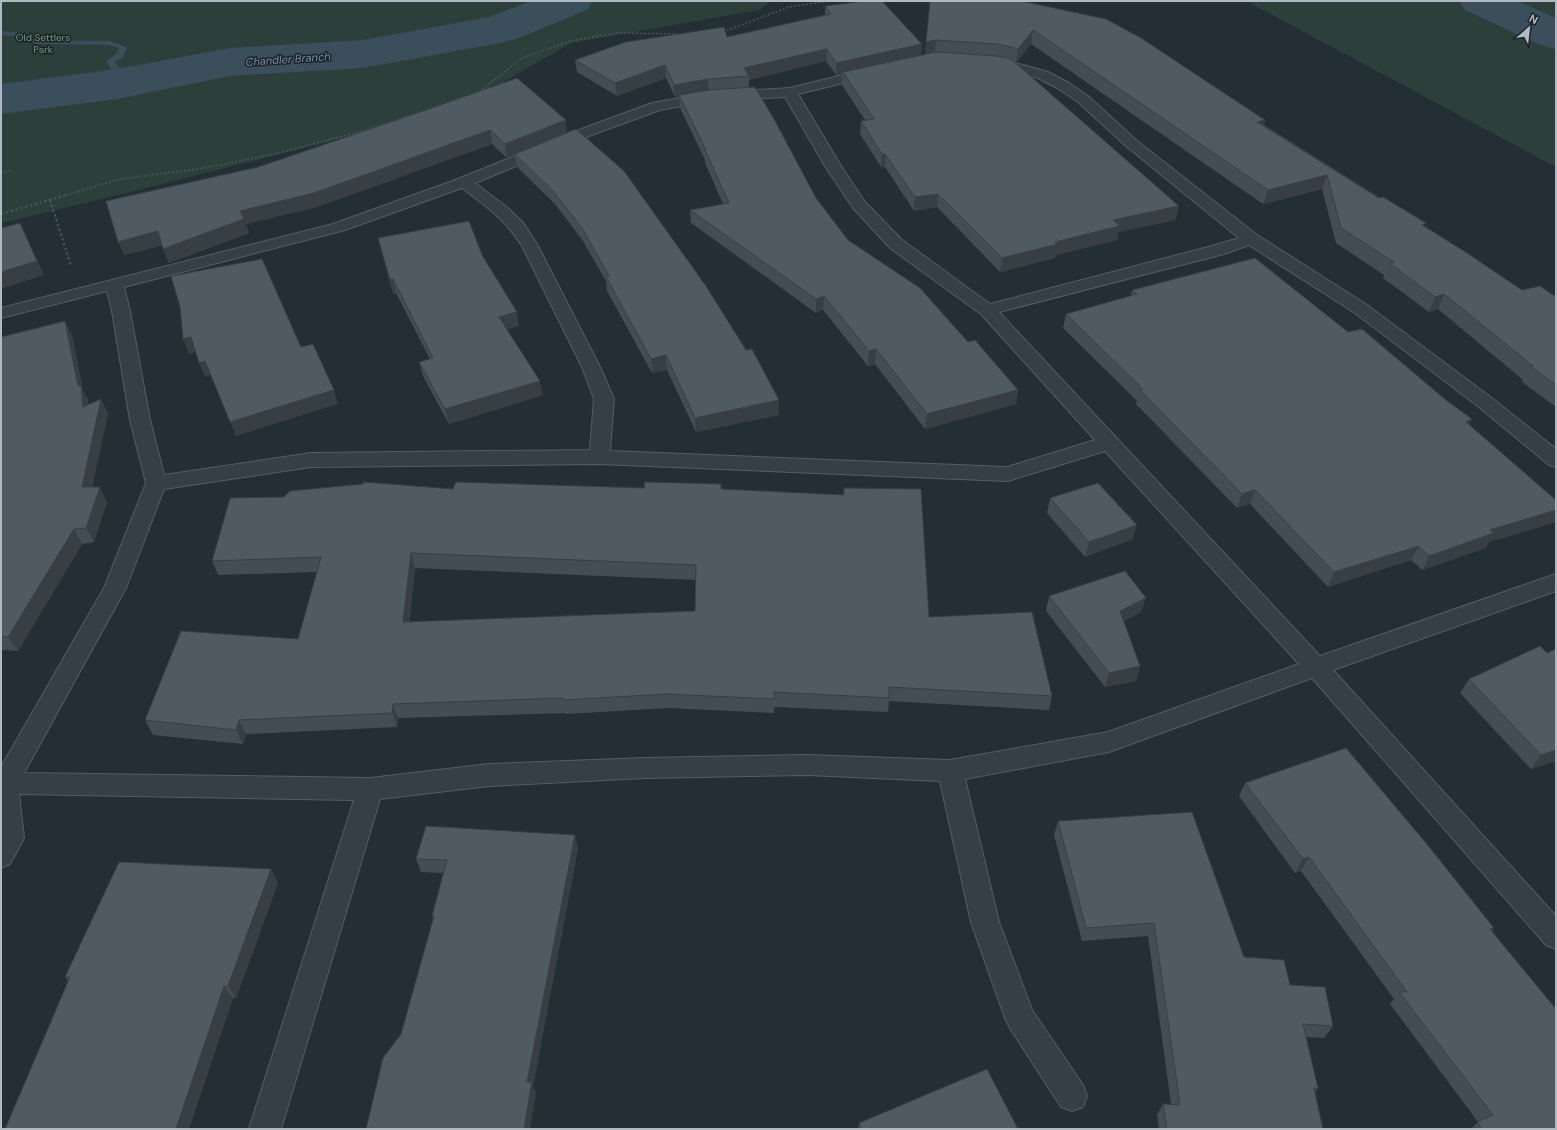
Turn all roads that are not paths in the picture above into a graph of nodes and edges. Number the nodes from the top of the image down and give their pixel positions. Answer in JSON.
{"nodes":[{"id":1,"x":974,"y":60,"type":"edge"},
{"id":2,"x":884,"y":69,"type":"edge"},
{"id":3,"x":790,"y":92,"type":"junction"},
{"id":4,"x":464,"y":182,"type":"junction"},
{"id":5,"x":1250,"y":239,"type":"junction"},
{"id":6,"x":114,"y":284,"type":"junction"},
{"id":7,"x":987,"y":310,"type":"junction"},
{"id":8,"x":1,"y":313,"type":"edge"},
{"id":9,"x":1108,"y":443,"type":"junction"},
{"id":10,"x":598,"y":457,"type":"junction"},
{"id":11,"x":1556,"y":460,"type":"edge"},
{"id":12,"x":156,"y":483,"type":"junction"},
{"id":13,"x":1556,"y":582,"type":"edge"},
{"id":14,"x":1316,"y":667,"type":"junction"},
{"id":15,"x":950,"y":771,"type":"junction"},
{"id":16,"x":2,"y":784,"type":"edge"},
{"id":17,"x":370,"y":789,"type":"junction"},
{"id":18,"x":1,"y":856,"type":"edge"},
{"id":19,"x":1556,"y":936,"type":"edge"},
{"id":20,"x":1072,"y":1096,"type":"dead end"},
{"id":21,"x":265,"y":1129,"type":"edge"}],
"edges":[{"from":1,"to":5,"type":"lane"},
{"from":2,"to":3,"type":"lane"},
{"from":3,"to":4,"type":"lane"},
{"from":3,"to":7,"type":"lane"},
{"from":4,"to":6,"type":"lane"},
{"from":4,"to":10,"type":"lane"},
{"from":5,"to":7,"type":"lane"},
{"from":5,"to":11,"type":"lane"},
{"from":6,"to":8,"type":"lane"},
{"from":6,"to":12,"type":"lane"},
{"from":7,"to":9,"type":"lane"},
{"from":9,"to":10,"type":"lane"},
{"from":9,"to":14,"type":"lane"},
{"from":10,"to":12,"type":"lane"},
{"from":12,"to":16,"type":"lane"},
{"from":13,"to":14,"type":"lane"},
{"from":14,"to":15,"type":"lane"},
{"from":14,"to":19,"type":"lane"},
{"from":15,"to":17,"type":"lane"},
{"from":15,"to":20,"type":"lane"},
{"from":16,"to":17,"type":"lane"},
{"from":16,"to":18,"type":"lane"},
{"from":17,"to":21,"type":"lane"}]}
